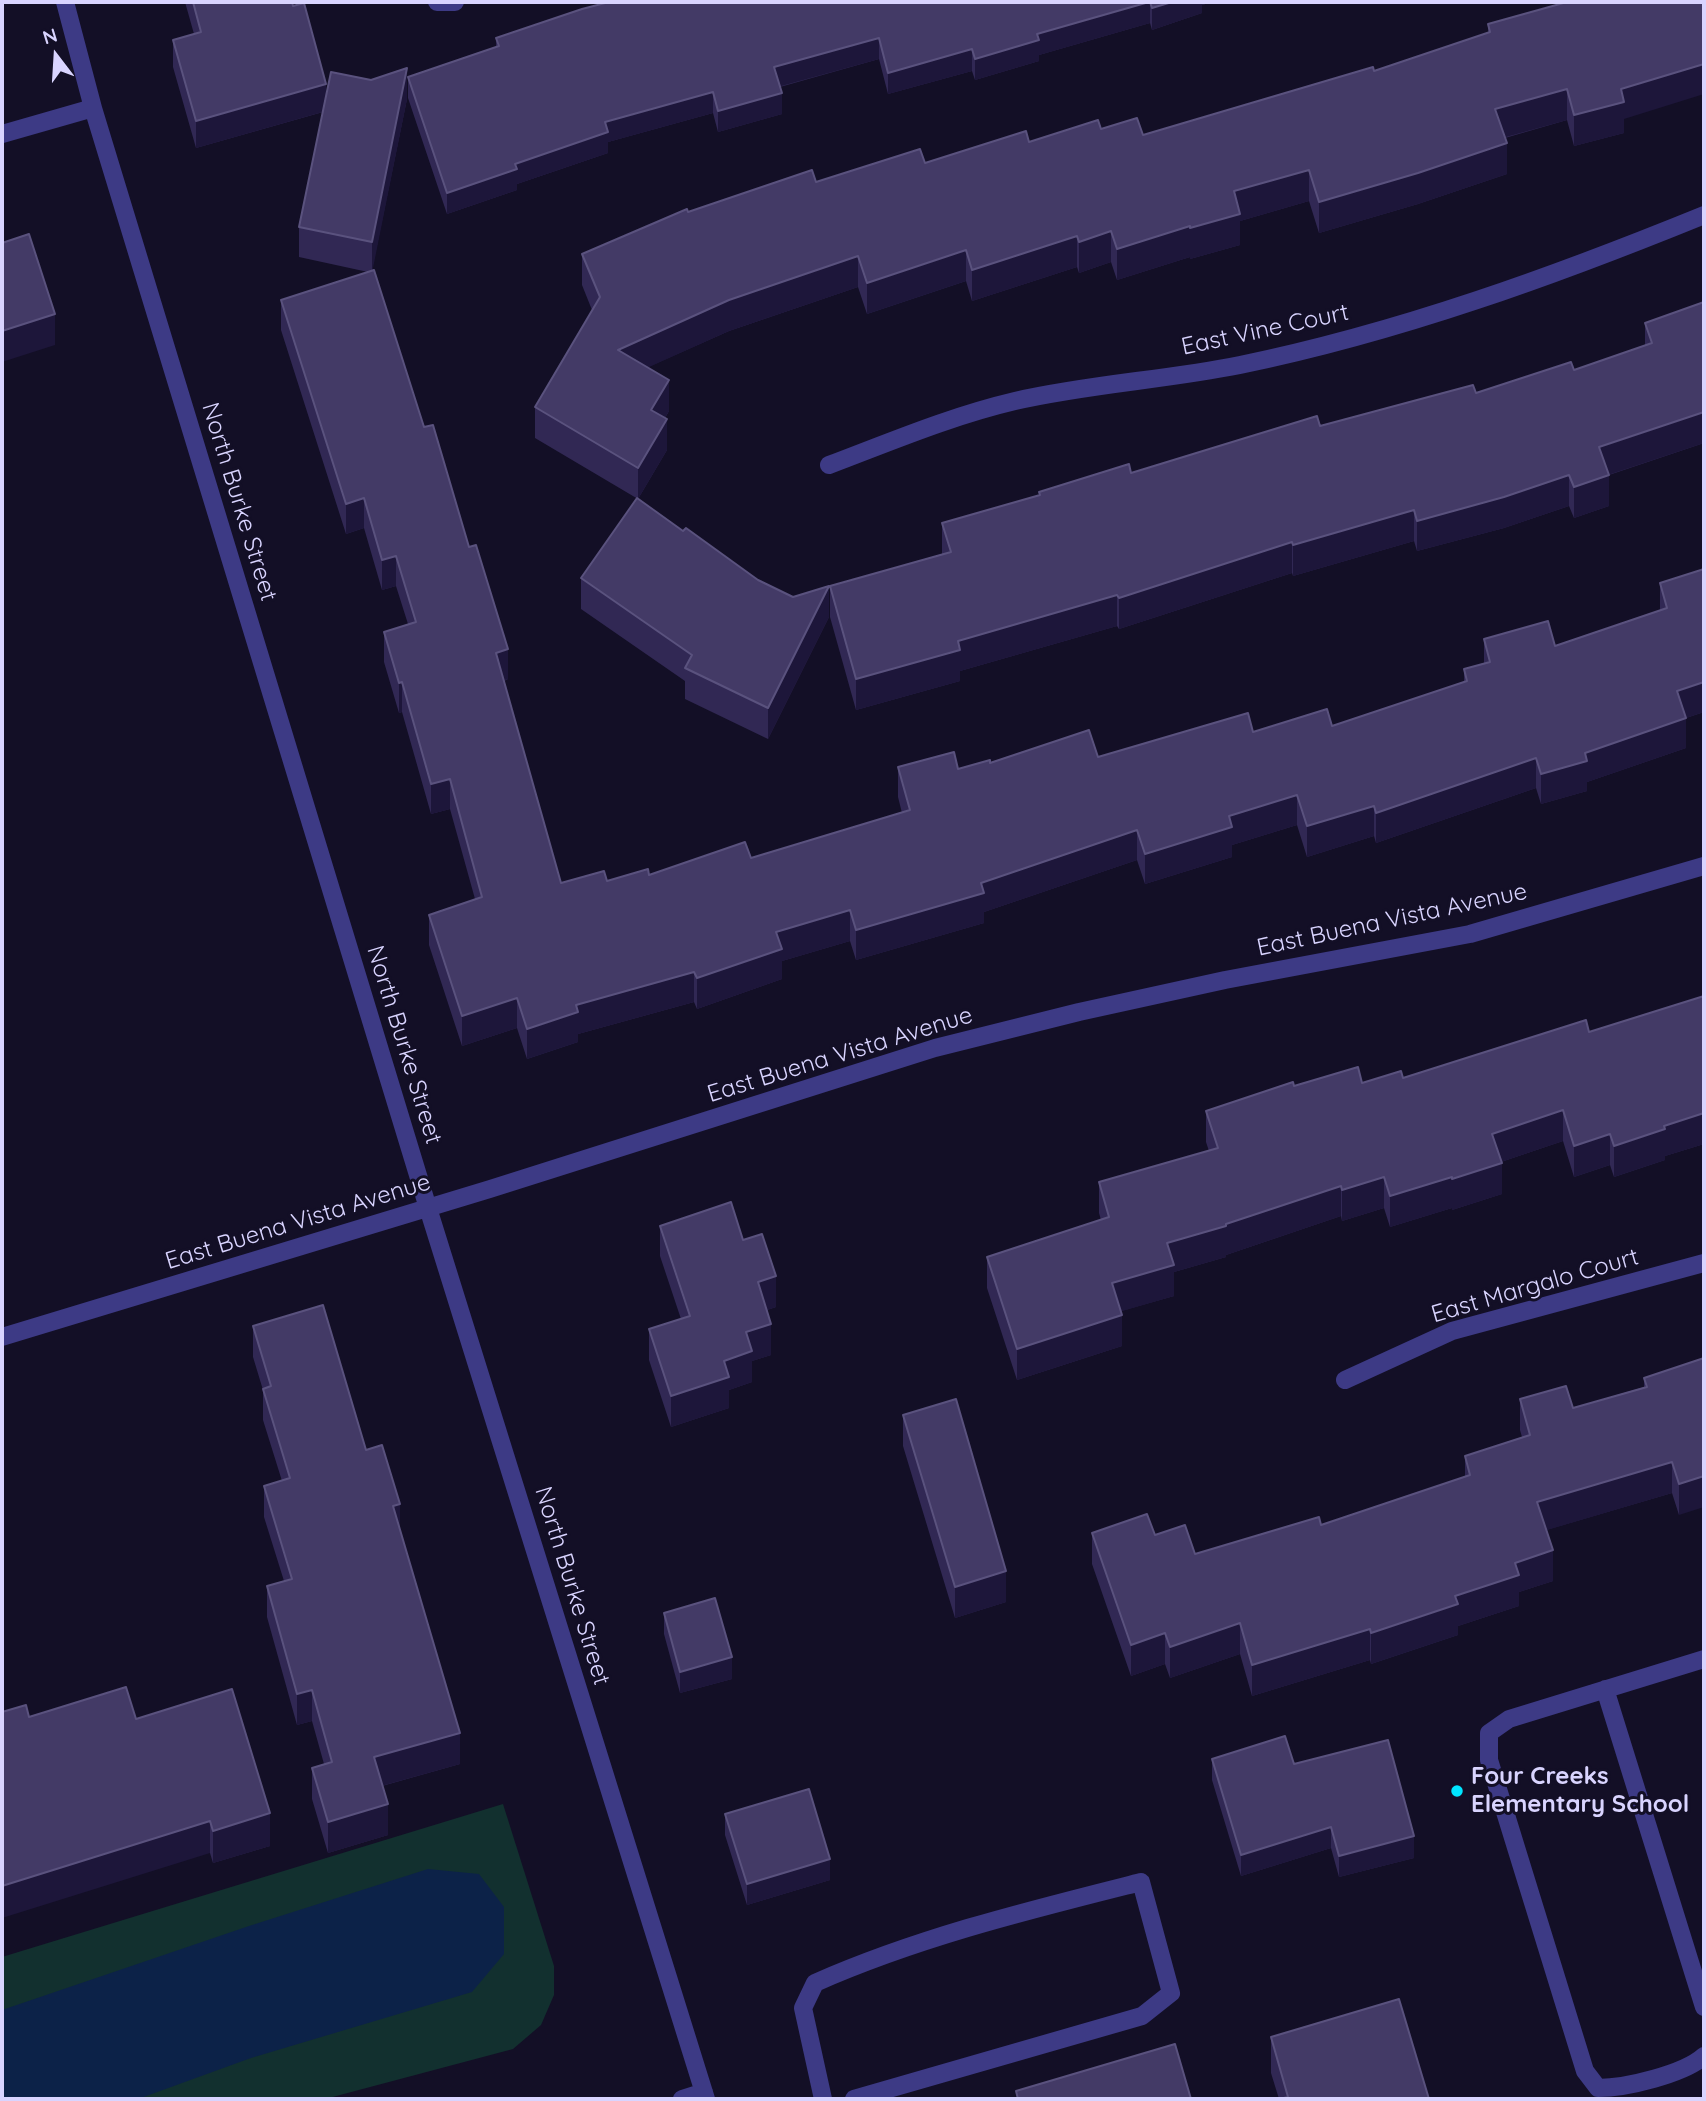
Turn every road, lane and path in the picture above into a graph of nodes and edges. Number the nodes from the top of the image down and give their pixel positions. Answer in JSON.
{"nodes":[{"id":1,"x":65,"y":2,"type":"edge"},
{"id":2,"x":437,"y":2,"type":"edge"},
{"id":3,"x":455,"y":2,"type":"edge"},
{"id":4,"x":93,"y":108,"type":"junction"},
{"id":5,"x":2,"y":134,"type":"edge"},
{"id":6,"x":1704,"y":215,"type":"edge"},
{"id":7,"x":829,"y":464,"type":"dead end"},
{"id":8,"x":1704,"y":866,"type":"edge"},
{"id":9,"x":428,"y":1208,"type":"junction"},
{"id":10,"x":1704,"y":1263,"type":"edge"},
{"id":11,"x":2,"y":1337,"type":"edge"},
{"id":12,"x":1345,"y":1380,"type":"dead end"},
{"id":13,"x":1704,"y":1659,"type":"edge"},
{"id":14,"x":1605,"y":1689,"type":"junction"},
{"id":15,"x":1704,"y":2007,"type":"edge"},
{"id":16,"x":1704,"y":2056,"type":"edge"},
{"id":17,"x":705,"y":2096,"type":"edge"},
{"id":18,"x":682,"y":2099,"type":"edge"},
{"id":19,"x":823,"y":2099,"type":"edge"},
{"id":20,"x":854,"y":2099,"type":"edge"}],
"edges":[{"from":1,"to":4,"type":"street","name":"North Burke Street"},
{"from":2,"to":3,"type":"street"},
{"from":4,"to":5,"type":"street"},
{"from":4,"to":9,"type":"street","name":"North Burke Street"},
{"from":6,"to":7,"type":"street","name":"East Vine Court"},
{"from":8,"to":9,"type":"street","name":"East Buena Vista Avenue"},
{"from":9,"to":11,"type":"street","name":"East Buena Vista Avenue"},
{"from":9,"to":17,"type":"street","name":"North Burke Street"},
{"from":10,"to":12,"type":"street","name":"East Margalo Court"},
{"from":13,"to":14,"type":"street"},
{"from":14,"to":15,"type":"street"},
{"from":14,"to":16,"type":"street"},
{"from":17,"to":18,"type":"street"},
{"from":19,"to":20,"type":"street"}]}
